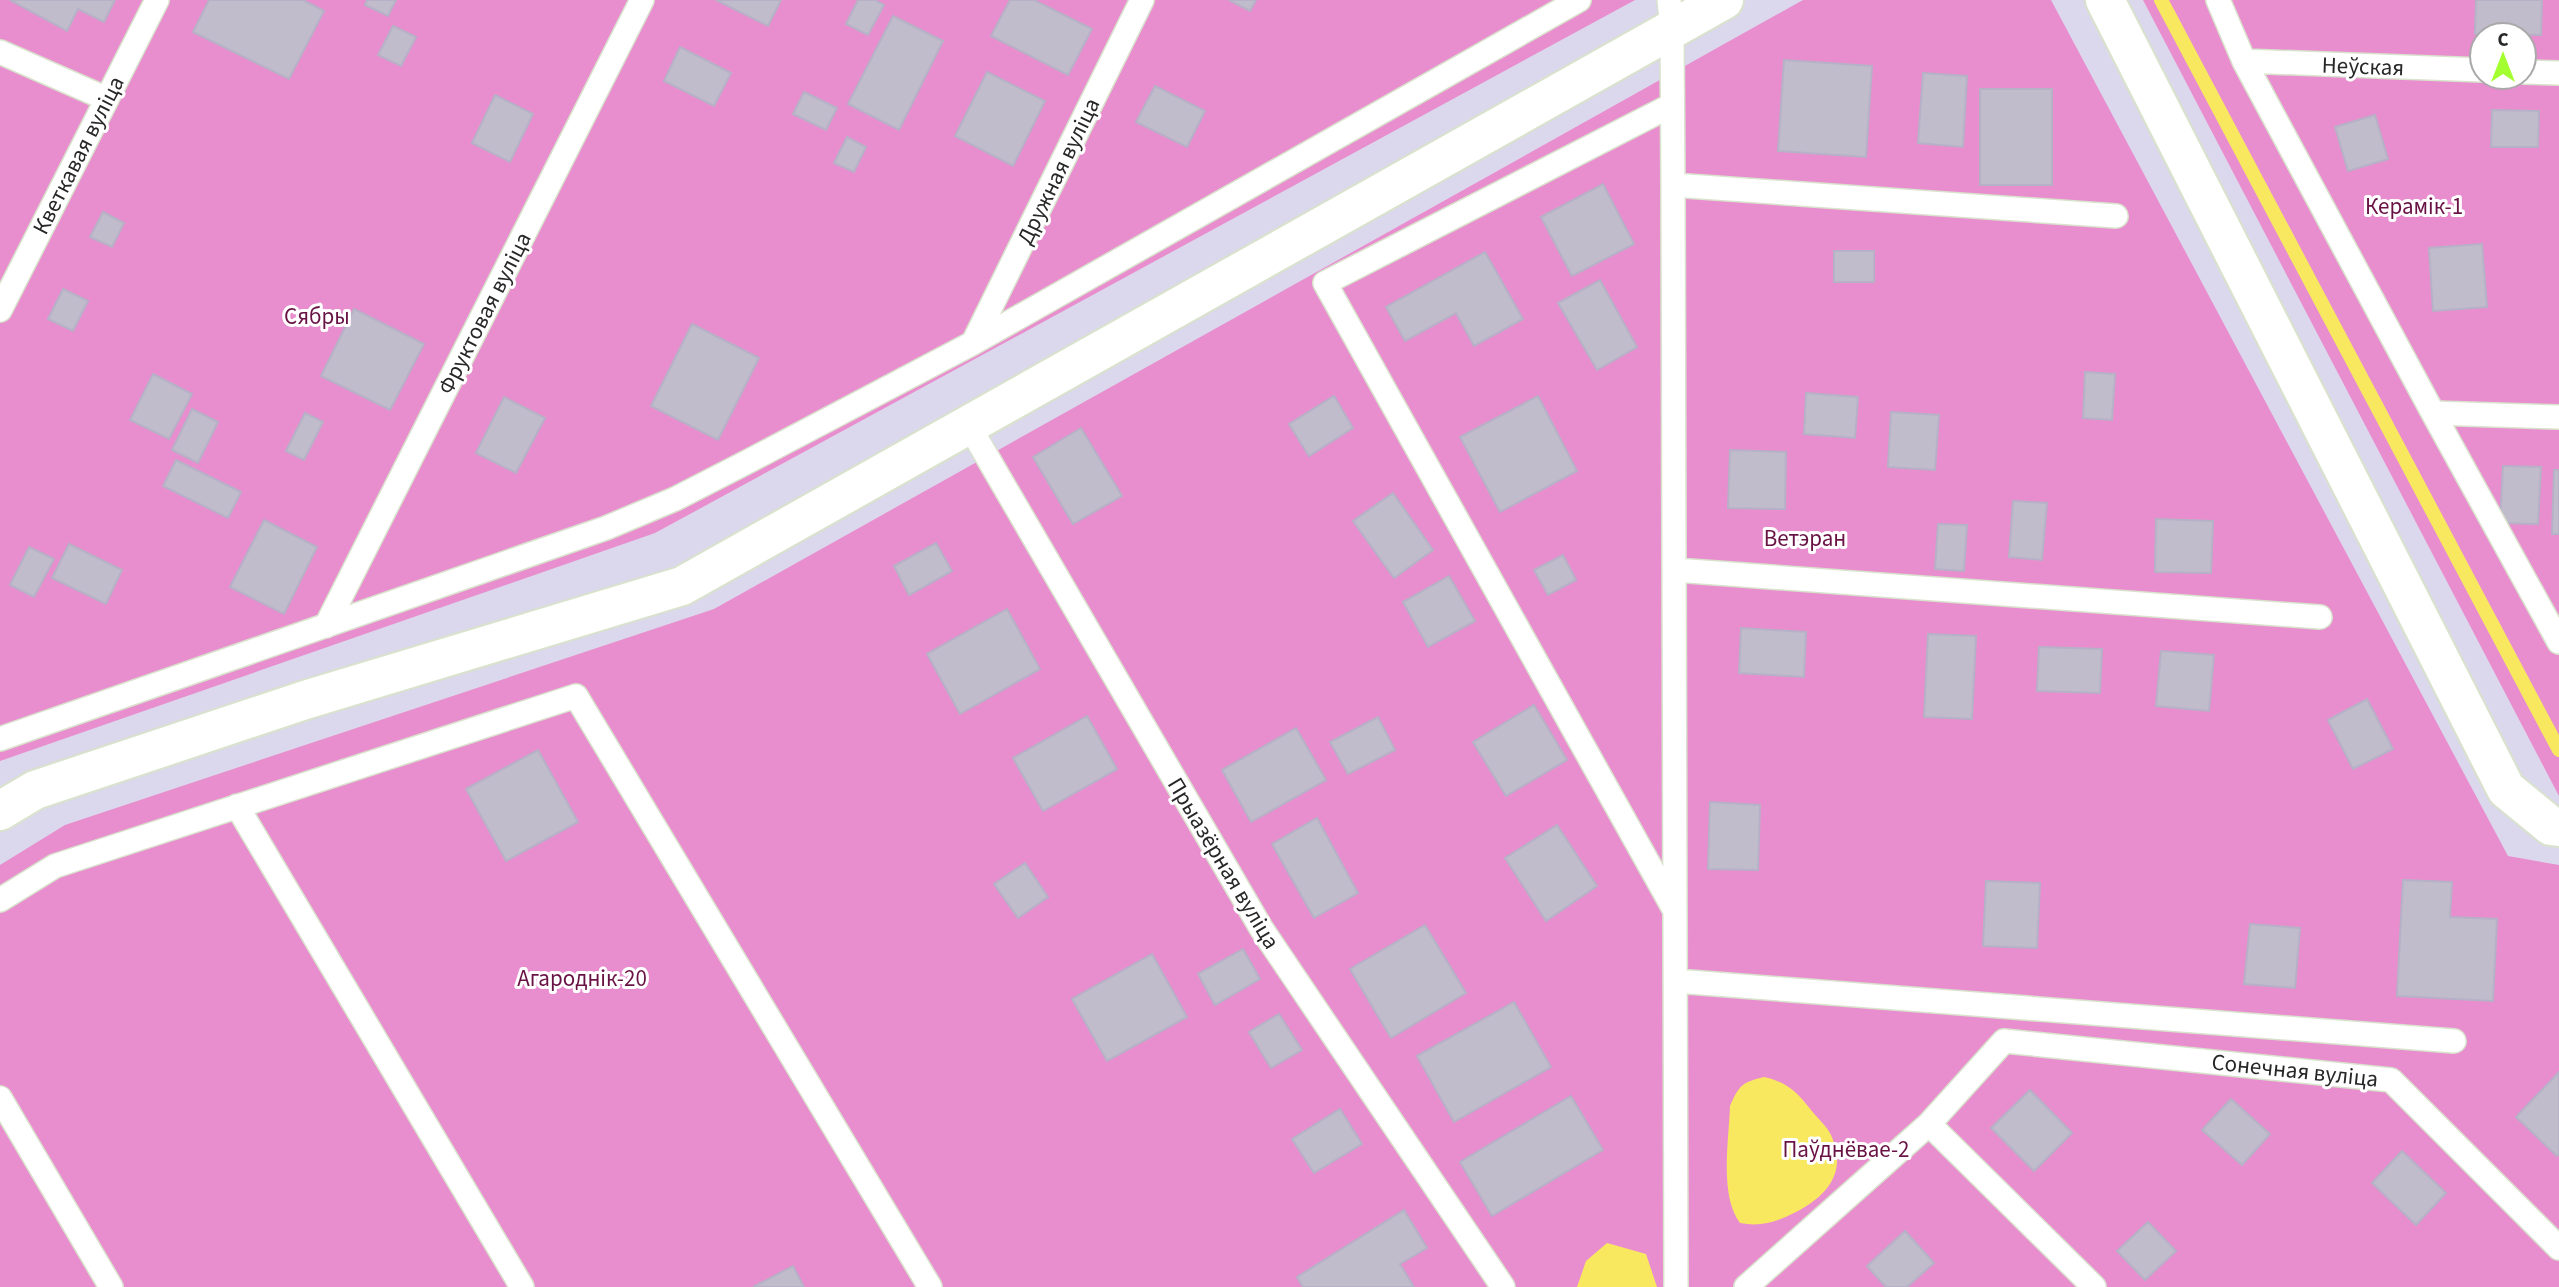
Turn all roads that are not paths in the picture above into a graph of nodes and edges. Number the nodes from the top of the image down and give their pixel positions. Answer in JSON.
{"nodes":[{"id":1,"x":157,"y":0,"type":"edge"},
{"id":2,"x":642,"y":0,"type":"edge"},
{"id":3,"x":1142,"y":0,"type":"edge"},
{"id":4,"x":1579,"y":0,"type":"edge"},
{"id":5,"x":1724,"y":0,"type":"edge"},
{"id":6,"x":2105,"y":0,"type":"edge"},
{"id":7,"x":2218,"y":0,"type":"edge"},
{"id":8,"x":1671,"y":15,"type":"edge"},
{"id":9,"x":0,"y":52,"type":"edge"},
{"id":10,"x":2244,"y":61,"type":"junction"},
{"id":11,"x":2468,"y":69,"type":"edge"},
{"id":12,"x":2538,"y":72,"type":"edge"},
{"id":13,"x":2559,"y":73,"type":"edge"},
{"id":14,"x":107,"y":99,"type":"junction"},
{"id":15,"x":1672,"y":104,"type":"junction"},
{"id":16,"x":1673,"y":186,"type":"junction"},
{"id":17,"x":2116,"y":216,"type":"dead end"},
{"id":18,"x":0,"y":310,"type":"edge"},
{"id":19,"x":973,"y":343,"type":"junction"},
{"id":20,"x":2433,"y":413,"type":"junction"},
{"id":21,"x":2559,"y":418,"type":"edge"},
{"id":22,"x":968,"y":424,"type":"junction"},
{"id":23,"x":1675,"y":570,"type":"junction"},
{"id":24,"x":2320,"y":617,"type":"dead end"},
{"id":25,"x":326,"y":626,"type":"junction"},
{"id":26,"x":2559,"y":642,"type":"edge"},
{"id":27,"x":0,"y":739,"type":"edge"},
{"id":28,"x":237,"y":806,"type":"junction"},
{"id":29,"x":0,"y":811,"type":"edge"},
{"id":30,"x":2559,"y":827,"type":"edge"},
{"id":31,"x":0,"y":900,"type":"edge"},
{"id":32,"x":1676,"y":912,"type":"junction"},
{"id":33,"x":1676,"y":981,"type":"junction"},
{"id":34,"x":2454,"y":1041,"type":"dead end"},
{"id":35,"x":0,"y":1098,"type":"edge"},
{"id":36,"x":1929,"y":1124,"type":"junction"},
{"id":37,"x":2559,"y":1248,"type":"edge"},
{"id":38,"x":111,"y":1287,"type":"edge"},
{"id":39,"x":522,"y":1287,"type":"edge"},
{"id":40,"x":930,"y":1287,"type":"edge"},
{"id":41,"x":1503,"y":1287,"type":"edge"},
{"id":42,"x":1676,"y":1287,"type":"edge"},
{"id":43,"x":1746,"y":1287,"type":"edge"},
{"id":44,"x":2094,"y":1287,"type":"edge"}],
"edges":[{"from":1,"to":14,"type":"lane","name":"Кветкавая вуліца"},
{"from":2,"to":25,"type":"lane","name":"Фруктовая вуліца"},
{"from":3,"to":19,"type":"lane","name":"Дружная вуліца"},
{"from":4,"to":19,"type":"lane"},
{"from":5,"to":8,"type":"street"},
{"from":6,"to":30,"type":"street"},
{"from":7,"to":10,"type":"lane"},
{"from":8,"to":15,"type":"lane"},
{"from":8,"to":22,"type":"street"},
{"from":9,"to":14,"type":"lane"},
{"from":10,"to":11,"type":"lane","name":"Неўская"},
{"from":10,"to":20,"type":"lane"},
{"from":12,"to":13,"type":"lane"},
{"from":14,"to":18,"type":"lane","name":"Кветкавая вуліца"},
{"from":15,"to":16,"type":"lane"},
{"from":15,"to":32,"type":"lane"},
{"from":16,"to":17,"type":"lane"},
{"from":16,"to":23,"type":"lane"},
{"from":19,"to":25,"type":"lane"},
{"from":20,"to":21,"type":"lane"},
{"from":20,"to":26,"type":"lane"},
{"from":22,"to":29,"type":"street"},
{"from":22,"to":41,"type":"lane","name":"Прыазёрная вуліца"},
{"from":23,"to":24,"type":"lane"},
{"from":23,"to":32,"type":"lane"},
{"from":25,"to":27,"type":"lane"},
{"from":28,"to":31,"type":"lane"},
{"from":28,"to":39,"type":"lane"},
{"from":28,"to":40,"type":"lane"},
{"from":32,"to":33,"type":"lane"},
{"from":33,"to":34,"type":"lane"},
{"from":33,"to":42,"type":"lane"},
{"from":35,"to":38,"type":"lane"},
{"from":36,"to":37,"type":"lane","name":"Сонечная вуліца"},
{"from":36,"to":43,"type":"lane"},
{"from":36,"to":44,"type":"lane"}]}
